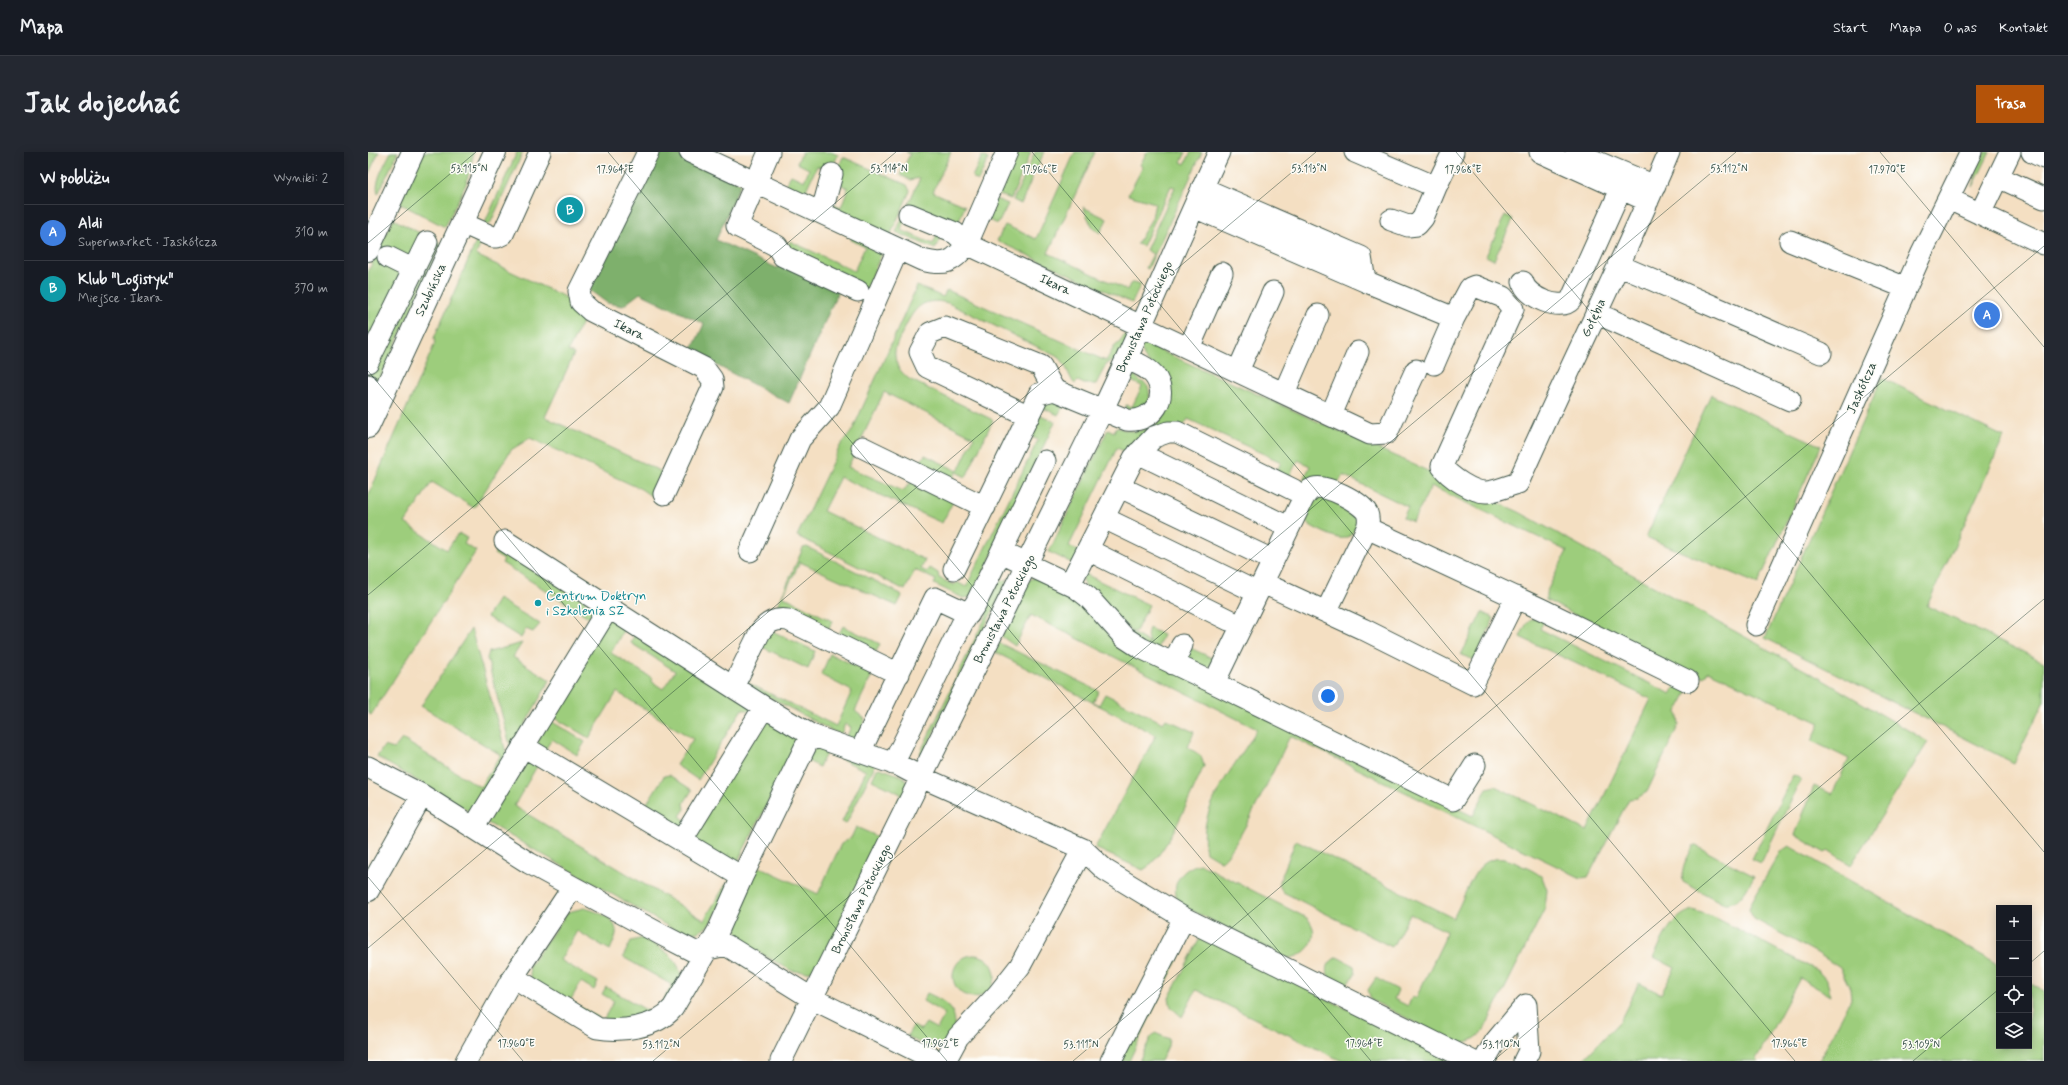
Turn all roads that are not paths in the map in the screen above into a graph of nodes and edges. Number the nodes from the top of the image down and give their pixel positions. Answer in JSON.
{"nodes":[{"id":1,"x":413,"y":152,"type":"edge"},
{"id":2,"x":495,"y":152,"type":"edge"},
{"id":3,"x":540,"y":152,"type":"edge"},
{"id":4,"x":648,"y":152,"type":"edge"},
{"id":5,"x":692,"y":152,"type":"edge"},
{"id":6,"x":1007,"y":152,"type":"edge"},
{"id":7,"x":1219,"y":152,"type":"edge"},
{"id":8,"x":1355,"y":152,"type":"edge"},
{"id":9,"x":1453,"y":152,"type":"edge"},
{"id":10,"x":1540,"y":152,"type":"edge"},
{"id":11,"x":1574,"y":152,"type":"edge"},
{"id":12,"x":1669,"y":152,"type":"edge"},
{"id":13,"x":1971,"y":152,"type":"edge"},
{"id":14,"x":2010,"y":152,"type":"edge"},
{"id":15,"x":2032,"y":152,"type":"edge"},
{"id":16,"x":2044,"y":158,"type":"edge"},
{"id":17,"x":761,"y":162,"type":"edge"},
{"id":18,"x":832,"y":174,"type":"dead end"},
{"id":19,"x":1998,"y":177,"type":"junction"},
{"id":20,"x":1202,"y":188,"type":"junction"},
{"id":21,"x":1436,"y":188,"type":"junction"},
{"id":22,"x":1621,"y":189,"type":"junction"},
{"id":23,"x":1652,"y":194,"type":"junction"},
{"id":24,"x":2044,"y":198,"type":"edge"},
{"id":25,"x":1949,"y":199,"type":"junction"},
{"id":26,"x":1194,"y":207,"type":"junction"},
{"id":27,"x":820,"y":212,"type":"junction"},
{"id":28,"x":909,"y":214,"type":"dead end"},
{"id":29,"x":1980,"y":214,"type":"junction"},
{"id":30,"x":1391,"y":220,"type":"dead end"},
{"id":31,"x":462,"y":223,"type":"junction"},
{"id":32,"x":1790,"y":241,"type":"dead end"},
{"id":33,"x":427,"y":242,"type":"dead end"},
{"id":34,"x":967,"y":244,"type":"junction"},
{"id":35,"x":2044,"y":244,"type":"edge"},
{"id":36,"x":898,"y":249,"type":"junction"},
{"id":37,"x":368,"y":250,"type":"edge"},
{"id":38,"x":388,"y":257,"type":"dead end"},
{"id":39,"x":1618,"y":265,"type":"junction"},
{"id":40,"x":414,"y":270,"type":"junction"},
{"id":41,"x":1222,"y":273,"type":"dead end"},
{"id":42,"x":1367,"y":282,"type":"junction"},
{"id":43,"x":1523,"y":282,"type":"dead end"},
{"id":44,"x":1906,"y":288,"type":"junction"},
{"id":45,"x":858,"y":291,"type":"dead end"},
{"id":46,"x":1273,"y":292,"type":"dead end"},
{"id":47,"x":1596,"y":313,"type":"junction"},
{"id":48,"x":1318,"y":315,"type":"dead end"},
{"id":49,"x":1454,"y":318,"type":"junction"},
{"id":50,"x":1142,"y":326,"type":"junction"},
{"id":51,"x":1189,"y":348,"type":"junction"},
{"id":52,"x":1358,"y":352,"type":"dead end"},
{"id":53,"x":1821,"y":353,"type":"dead end"},
{"id":54,"x":1127,"y":358,"type":"junction"},
{"id":55,"x":368,"y":362,"type":"edge"},
{"id":56,"x":1238,"y":371,"type":"junction"},
{"id":57,"x":368,"y":385,"type":"edge"},
{"id":58,"x":1054,"y":390,"type":"junction"},
{"id":59,"x":1284,"y":393,"type":"junction"},
{"id":60,"x":1790,"y":400,"type":"dead end"},
{"id":61,"x":1104,"y":409,"type":"junction"},
{"id":62,"x":1331,"y":415,"type":"junction"},
{"id":63,"x":1029,"y":416,"type":"junction"},
{"id":64,"x":371,"y":420,"type":"edge"},
{"id":65,"x":862,"y":447,"type":"dead end"},
{"id":66,"x":1138,"y":453,"type":"junction"},
{"id":67,"x":1045,"y":461,"type":"dead end"},
{"id":68,"x":1120,"y":486,"type":"junction"},
{"id":69,"x":1294,"y":490,"type":"dead end"},
{"id":70,"x":664,"y":494,"type":"dead end"},
{"id":71,"x":985,"y":507,"type":"junction"},
{"id":72,"x":1104,"y":518,"type":"junction"},
{"id":73,"x":1280,"y":523,"type":"dead end"},
{"id":74,"x":1367,"y":528,"type":"junction"},
{"id":75,"x":505,"y":541,"type":"dead end"},
{"id":76,"x":1088,"y":550,"type":"junction"},
{"id":77,"x":750,"y":551,"type":"dead end"},
{"id":78,"x":1001,"y":552,"type":"junction"},
{"id":79,"x":1264,"y":556,"type":"dead end"},
{"id":80,"x":1028,"y":564,"type":"junction"},
{"id":81,"x":954,"y":569,"type":"dead end"},
{"id":82,"x":1070,"y":584,"type":"junction"},
{"id":83,"x":1255,"y":585,"type":"junction"},
{"id":84,"x":1516,"y":597,"type":"junction"},
{"id":85,"x":609,"y":607,"type":"junction"},
{"id":86,"x":1326,"y":612,"type":"junction"},
{"id":87,"x":969,"y":614,"type":"junction"},
{"id":88,"x":1229,"y":620,"type":"dead end"},
{"id":89,"x":1756,"y":625,"type":"dead end"},
{"id":90,"x":1182,"y":645,"type":"dead end"},
{"id":91,"x":1173,"y":664,"type":"junction"},
{"id":92,"x":899,"y":674,"type":"junction"},
{"id":93,"x":1688,"y":680,"type":"dead end"},
{"id":94,"x":1214,"y":683,"type":"junction"},
{"id":95,"x":733,"y":687,"type":"junction"},
{"id":96,"x":764,"y":707,"type":"junction"},
{"id":97,"x":811,"y":735,"type":"junction"},
{"id":98,"x":523,"y":746,"type":"junction"},
{"id":99,"x":860,"y":752,"type":"junction"},
{"id":100,"x":893,"y":764,"type":"junction"},
{"id":101,"x":1475,"y":765,"type":"dead end"},
{"id":102,"x":368,"y":767,"type":"edge"},
{"id":103,"x":921,"y":777,"type":"junction"},
{"id":104,"x":422,"y":795,"type":"junction"},
{"id":105,"x":474,"y":827,"type":"junction"},
{"id":106,"x":687,"y":832,"type":"dead end"},
{"id":107,"x":1083,"y":849,"type":"junction"},
{"id":108,"x":742,"y":877,"type":"junction"},
{"id":109,"x":573,"y":887,"type":"junction"},
{"id":110,"x":368,"y":891,"type":"edge"},
{"id":111,"x":1184,"y":918,"type":"junction"},
{"id":112,"x":708,"y":949,"type":"junction"},
{"id":113,"x":513,"y":978,"type":"junction"},
{"id":114,"x":813,"y":999,"type":"junction"},
{"id":115,"x":466,"y":1061,"type":"edge"},
{"id":116,"x":781,"y":1061,"type":"edge"},
{"id":117,"x":937,"y":1061,"type":"edge"},
{"id":118,"x":945,"y":1061,"type":"edge"},
{"id":119,"x":1111,"y":1061,"type":"edge"},
{"id":120,"x":1472,"y":1061,"type":"edge"},
{"id":121,"x":1484,"y":1061,"type":"edge"},
{"id":122,"x":1524,"y":1061,"type":"edge"}],
"edges":[{"from":1,"to":37,"type":"main road"},
{"from":2,"to":31,"type":"main road","name":"Szubińska"},
{"from":3,"to":31,"type":"street"},
{"from":4,"to":70,"type":"street","name":"Ikara"},
{"from":5,"to":17,"type":"street"},
{"from":6,"to":34,"type":"street"},
{"from":7,"to":20,"type":"street","name":"Bronisława Potockiego"},
{"from":8,"to":21,"type":"street"},
{"from":9,"to":21,"type":"street"},
{"from":10,"to":22,"type":"street"},
{"from":11,"to":23,"type":"street"},
{"from":12,"to":23,"type":"street","name":"Gołębia"},
{"from":13,"to":25,"type":"street","name":"Jaskółcza"},
{"from":14,"to":19,"type":"street"},
{"from":15,"to":16,"type":"street"},
{"from":17,"to":27,"type":"street"},
{"from":17,"to":45,"type":"street"},
{"from":18,"to":27,"type":"street"},
{"from":19,"to":24,"type":"street"},
{"from":19,"to":29,"type":"street"},
{"from":20,"to":26,"type":"street","name":"Bronisława Potockiego"},
{"from":20,"to":42,"type":"street"},
{"from":21,"to":30,"type":"street"},
{"from":22,"to":23,"type":"street"},
{"from":22,"to":43,"type":"street"},
{"from":23,"to":39,"type":"street","name":"Gołębia"},
{"from":25,"to":29,"type":"street"},
{"from":25,"to":44,"type":"street","name":"Jaskółcza"},
{"from":26,"to":42,"type":"street"},
{"from":26,"to":50,"type":"street","name":"Bronisława Potockiego"},
{"from":27,"to":36,"type":"street"},
{"from":28,"to":34,"type":"street","name":"Ikara"},
{"from":29,"to":35,"type":"street"},
{"from":31,"to":64,"type":"main road","name":"Szubińska"},
{"from":32,"to":44,"type":"street"},
{"from":33,"to":40,"type":"street"},
{"from":34,"to":36,"type":"street"},
{"from":34,"to":50,"type":"street","name":"Ikara"},
{"from":36,"to":77,"type":"street"},
{"from":38,"to":40,"type":"street"},
{"from":39,"to":47,"type":"street","name":"Gołębia"},
{"from":39,"to":53,"type":"street"},
{"from":40,"to":55,"type":"street"},
{"from":41,"to":51,"type":"street"},
{"from":42,"to":49,"type":"street"},
{"from":44,"to":89,"type":"street","name":"Jaskółcza"},
{"from":46,"to":56,"type":"street"},
{"from":47,"to":49,"type":"street","name":"Gołębia"},
{"from":47,"to":60,"type":"street"},
{"from":48,"to":59,"type":"street"},
{"from":49,"to":62,"type":"street","name":"Ikara"},
{"from":50,"to":51,"type":"street","name":"Ikara"},
{"from":50,"to":54,"type":"street","name":"Bronisława Potockiego"},
{"from":51,"to":56,"type":"street","name":"Ikara"},
{"from":52,"to":62,"type":"street"},
{"from":54,"to":61,"type":"street","name":"Bronisława Potockiego"},
{"from":54,"to":61,"type":"street"},
{"from":56,"to":59,"type":"street","name":"Ikara"},
{"from":57,"to":64,"type":"street"},
{"from":58,"to":61,"type":"street"},
{"from":58,"to":63,"type":"street"},
{"from":58,"to":63,"type":"street"},
{"from":59,"to":62,"type":"street","name":"Ikara"},
{"from":61,"to":80,"type":"street","name":"Bronisława Potockiego"},
{"from":63,"to":71,"type":"street"},
{"from":65,"to":71,"type":"street"},
{"from":66,"to":68,"type":"street"},
{"from":66,"to":69,"type":"street"},
{"from":66,"to":73,"type":"street"},
{"from":67,"to":78,"type":"street"},
{"from":68,"to":72,"type":"street"},
{"from":68,"to":79,"type":"street"},
{"from":71,"to":81,"type":"street"},
{"from":72,"to":76,"type":"street"},
{"from":72,"to":83,"type":"street"},
{"from":74,"to":83,"type":"street"},
{"from":74,"to":84,"type":"street"},
{"from":74,"to":86,"type":"street"},
{"from":75,"to":85,"type":"street"},
{"from":76,"to":82,"type":"street"},
{"from":76,"to":88,"type":"street"},
{"from":78,"to":80,"type":"street"},
{"from":78,"to":87,"type":"street"},
{"from":80,"to":82,"type":"street"},
{"from":80,"to":103,"type":"street","name":"Bronisława Potockiego"},
{"from":82,"to":91,"type":"street"},
{"from":83,"to":86,"type":"street"},
{"from":83,"to":94,"type":"street"},
{"from":84,"to":86,"type":"street"},
{"from":84,"to":93,"type":"street"},
{"from":85,"to":95,"type":"street"},
{"from":85,"to":98,"type":"street"},
{"from":87,"to":92,"type":"street"},
{"from":87,"to":100,"type":"street"},
{"from":90,"to":91,"type":"street"},
{"from":91,"to":94,"type":"street"},
{"from":92,"to":95,"type":"street"},
{"from":92,"to":99,"type":"street"},
{"from":94,"to":101,"type":"street"},
{"from":95,"to":96,"type":"street"},
{"from":96,"to":97,"type":"street"},
{"from":96,"to":106,"type":"street"},
{"from":97,"to":99,"type":"street"},
{"from":97,"to":108,"type":"street"},
{"from":98,"to":105,"type":"street"},
{"from":98,"to":108,"type":"street"},
{"from":99,"to":100,"type":"street"},
{"from":100,"to":103,"type":"street"},
{"from":102,"to":104,"type":"street"},
{"from":103,"to":107,"type":"street"},
{"from":103,"to":114,"type":"street","name":"Bronisława Potockiego"},
{"from":104,"to":105,"type":"street"},
{"from":104,"to":110,"type":"street"},
{"from":105,"to":109,"type":"street"},
{"from":107,"to":111,"type":"street"},
{"from":107,"to":118,"type":"street"},
{"from":108,"to":112,"type":"street"},
{"from":109,"to":112,"type":"street"},
{"from":109,"to":113,"type":"street"},
{"from":111,"to":119,"type":"street"},
{"from":111,"to":120,"type":"street"},
{"from":112,"to":113,"type":"street"},
{"from":112,"to":114,"type":"street"},
{"from":113,"to":115,"type":"street"},
{"from":114,"to":116,"type":"street","name":"Bronisława Potockiego"},
{"from":114,"to":117,"type":"street"},
{"from":121,"to":122,"type":"street"}]}
